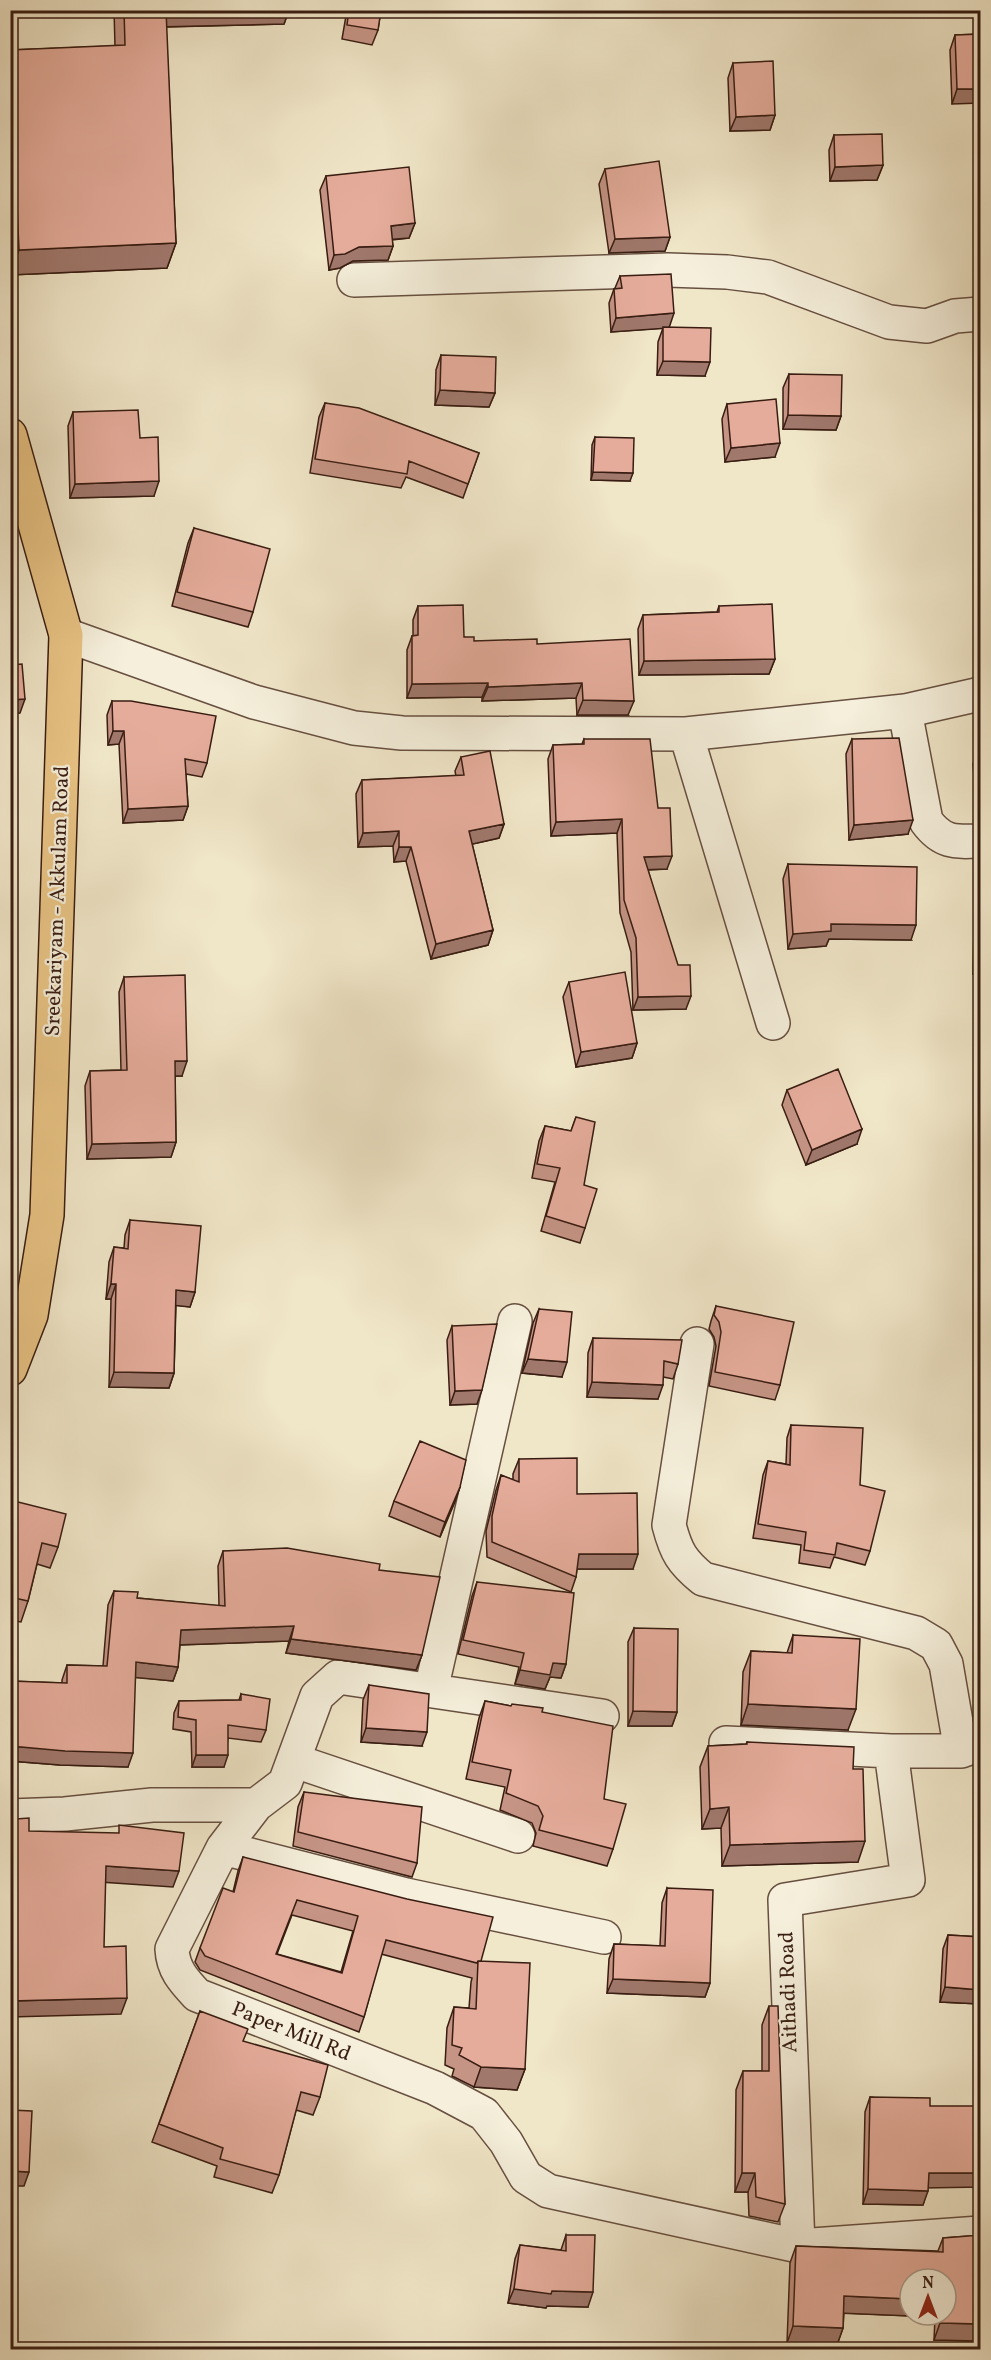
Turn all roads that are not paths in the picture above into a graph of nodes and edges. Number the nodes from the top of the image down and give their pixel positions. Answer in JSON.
{"nodes":[{"id":1,"x":354,"y":280,"type":"dead end"},
{"id":2,"x":981,"y":314,"type":"edge"},
{"id":3,"x":13,"y":451,"type":"edge"},
{"id":4,"x":66,"y":635,"type":"junction"},
{"id":5,"x":981,"y":694,"type":"edge"},
{"id":6,"x":905,"y":711,"type":"junction"},
{"id":7,"x":686,"y":734,"type":"junction"},
{"id":8,"x":981,"y":841,"type":"edge"},
{"id":9,"x":773,"y":1023,"type":"dead end"},
{"id":10,"x":515,"y":1321,"type":"dead end"},
{"id":11,"x":697,"y":1344,"type":"dead end"},
{"id":12,"x":10,"y":1368,"type":"edge"},
{"id":13,"x":430,"y":1690,"type":"junction"},
{"id":14,"x":602,"y":1716,"type":"dead end"},
{"id":15,"x":726,"y":1743,"type":"edge"},
{"id":16,"x":971,"y":1747,"type":"edge"},
{"id":17,"x":891,"y":1750,"type":"junction"},
{"id":18,"x":295,"y":1761,"type":"junction"},
{"id":19,"x":256,"y":1805,"type":"junction"},
{"id":20,"x":10,"y":1816,"type":"edge"},
{"id":21,"x":518,"y":1836,"type":"dead end"},
{"id":22,"x":224,"y":1848,"type":"junction"},
{"id":23,"x":604,"y":1937,"type":"dead end"},
{"id":24,"x":981,"y":2233,"type":"edge"},
{"id":25,"x":798,"y":2246,"type":"junction"}],
"edges":[{"from":1,"to":2,"type":"street"},
{"from":3,"to":4,"type":"main road","name":"Sreekariyam - Akkulam Road"},
{"from":4,"to":7,"type":"street"},
{"from":4,"to":12,"type":"main road","name":"Sreekariyam - Akkulam Road"},
{"from":5,"to":6,"type":"street"},
{"from":6,"to":7,"type":"street"},
{"from":6,"to":8,"type":"street"},
{"from":7,"to":9,"type":"street"},
{"from":10,"to":13,"type":"street"},
{"from":11,"to":16,"type":"street"},
{"from":13,"to":14,"type":"street"},
{"from":13,"to":18,"type":"street","name":"Paper Mill Rd"},
{"from":15,"to":17,"type":"street"},
{"from":16,"to":17,"type":"street"},
{"from":17,"to":25,"type":"street","name":"Aithadi Road"},
{"from":18,"to":19,"type":"street","name":"Paper Mill Rd"},
{"from":18,"to":21,"type":"street"},
{"from":19,"to":20,"type":"street"},
{"from":19,"to":22,"type":"street","name":"Paper Mill Rd"},
{"from":22,"to":23,"type":"street"},
{"from":22,"to":25,"type":"street","name":"Paper Mill Rd"},
{"from":24,"to":25,"type":"street"}]}
